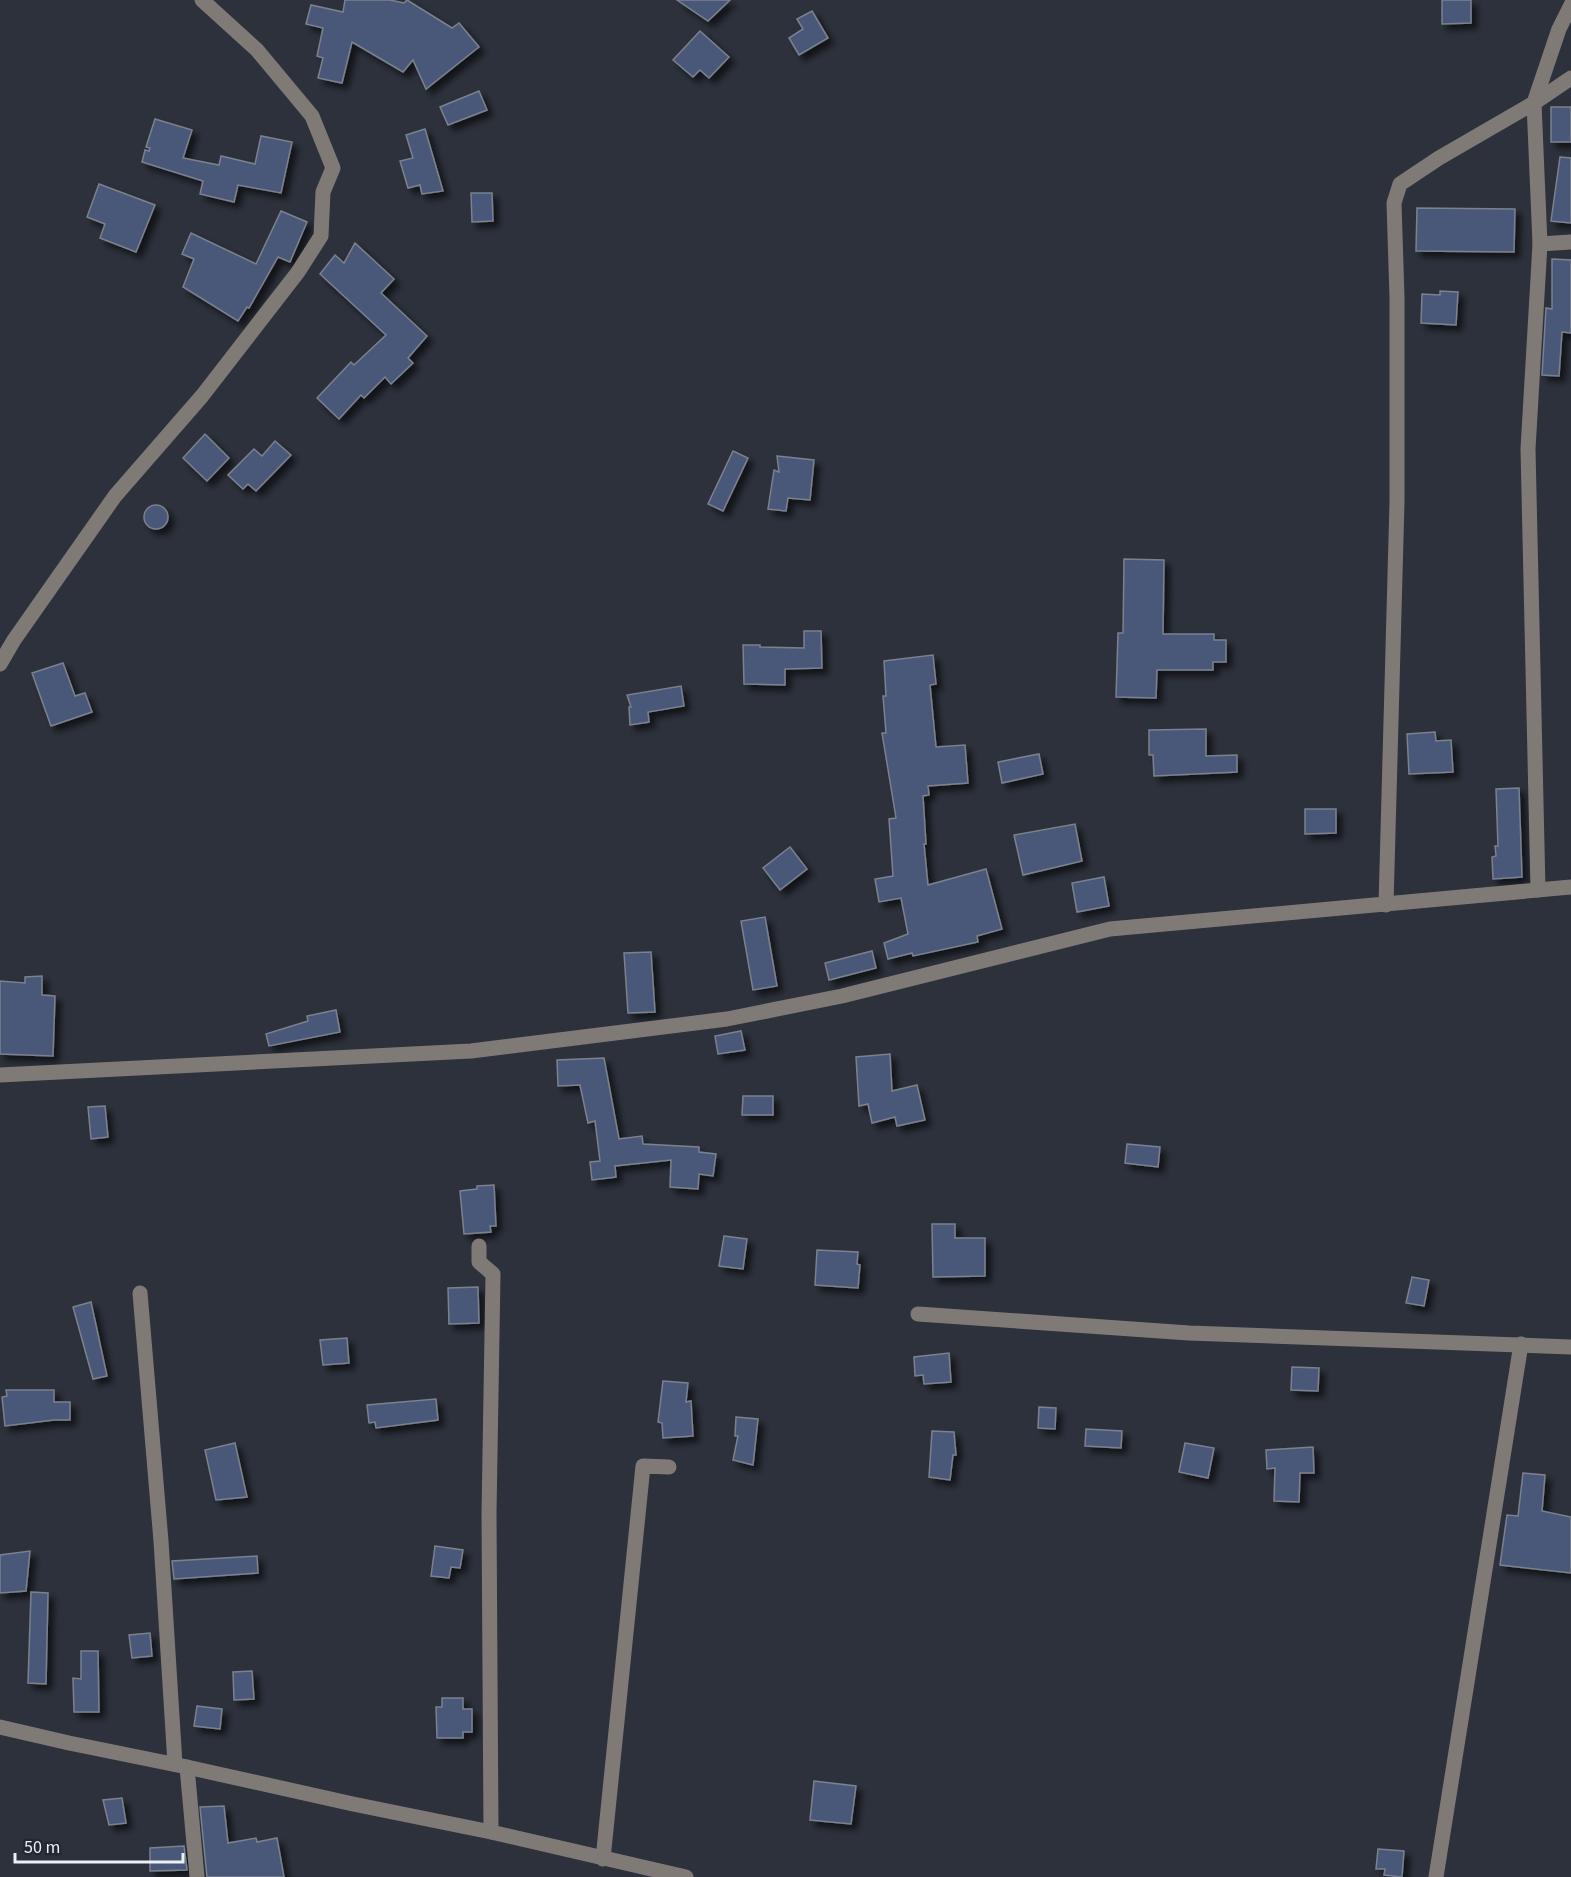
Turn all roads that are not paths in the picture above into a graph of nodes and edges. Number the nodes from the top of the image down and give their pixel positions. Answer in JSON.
{"nodes":[{"id":1,"x":202,"y":0,"type":"edge"},
{"id":2,"x":1571,"y":5,"type":"edge"},
{"id":3,"x":1571,"y":78,"type":"edge"},
{"id":4,"x":1534,"y":103,"type":"junction"},
{"id":5,"x":1571,"y":242,"type":"edge"},
{"id":6,"x":1540,"y":244,"type":"junction"},
{"id":7,"x":0,"y":664,"type":"edge"},
{"id":8,"x":1571,"y":887,"type":"edge"},
{"id":9,"x":1538,"y":890,"type":"junction"},
{"id":10,"x":1386,"y":905,"type":"junction"},
{"id":11,"x":0,"y":1076,"type":"edge"},
{"id":12,"x":479,"y":1246,"type":"dead end"},
{"id":13,"x":140,"y":1293,"type":"dead end"},
{"id":14,"x":918,"y":1314,"type":"dead end"},
{"id":15,"x":1521,"y":1344,"type":"junction"},
{"id":16,"x":1571,"y":1347,"type":"edge"},
{"id":17,"x":669,"y":1467,"type":"dead end"},
{"id":18,"x":0,"y":1727,"type":"edge"},
{"id":19,"x":181,"y":1765,"type":"junction"},
{"id":20,"x":491,"y":1832,"type":"junction"},
{"id":21,"x":603,"y":1858,"type":"junction"},
{"id":22,"x":626,"y":1870,"type":"edge"},
{"id":23,"x":197,"y":1877,"type":"edge"},
{"id":24,"x":686,"y":1877,"type":"edge"},
{"id":25,"x":1436,"y":1877,"type":"edge"}],
"edges":[{"from":1,"to":7,"type":"street"},
{"from":2,"to":4,"type":"street"},
{"from":3,"to":4,"type":"street"},
{"from":4,"to":6,"type":"street"},
{"from":4,"to":10,"type":"street"},
{"from":5,"to":6,"type":"street"},
{"from":6,"to":9,"type":"street"},
{"from":8,"to":9,"type":"street"},
{"from":9,"to":10,"type":"street"},
{"from":10,"to":11,"type":"street"},
{"from":12,"to":20,"type":"street"},
{"from":13,"to":19,"type":"street"},
{"from":14,"to":15,"type":"street"},
{"from":15,"to":16,"type":"street"},
{"from":15,"to":25,"type":"street"},
{"from":17,"to":21,"type":"street"},
{"from":18,"to":19,"type":"street"},
{"from":19,"to":20,"type":"street"},
{"from":19,"to":23,"type":"street"},
{"from":20,"to":21,"type":"street"},
{"from":21,"to":22,"type":"street"},
{"from":22,"to":24,"type":"street"}]}
